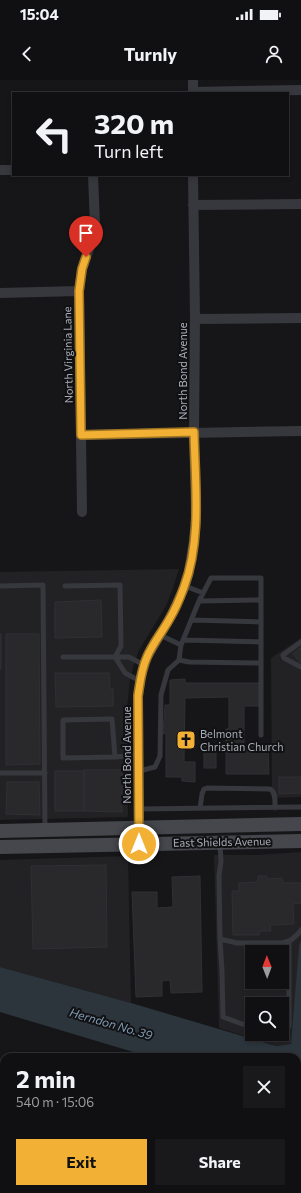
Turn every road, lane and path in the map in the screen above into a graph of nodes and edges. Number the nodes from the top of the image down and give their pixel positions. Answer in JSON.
{"nodes":[{"id":1,"x":193,"y":80,"type":"edge"},
{"id":2,"x":301,"y":90,"type":"edge"},
{"id":3,"x":193,"y":92,"type":"edge"},
{"id":4,"x":229,"y":92,"type":"edge"},
{"id":5,"x":0,"y":170,"type":"edge"},
{"id":6,"x":12,"y":170,"type":"edge"},
{"id":7,"x":93,"y":176,"type":"edge"},
{"id":8,"x":193,"y":176,"type":"edge"},
{"id":9,"x":301,"y":204,"type":"edge"},
{"id":10,"x":193,"y":205,"type":"junction"},
{"id":11,"x":79,"y":291,"type":"junction"},
{"id":12,"x":0,"y":293,"type":"edge"},
{"id":13,"x":301,"y":318,"type":"edge"},
{"id":14,"x":195,"y":319,"type":"junction"},
{"id":15,"x":301,"y":431,"type":"edge"},
{"id":16,"x":194,"y":432,"type":"junction"},
{"id":17,"x":81,"y":435,"type":"junction"},
{"id":18,"x":82,"y":512,"type":"dead end"},
{"id":19,"x":0,"y":586,"type":"edge"},
{"id":20,"x":65,"y":586,"type":"dead end"},
{"id":21,"x":185,"y":586,"type":"junction"},
{"id":22,"x":203,"y":593,"type":"junction"},
{"id":23,"x":261,"y":600,"type":"junction"},
{"id":24,"x":199,"y":601,"type":"junction"},
{"id":25,"x":192,"y":620,"type":"junction"},
{"id":26,"x":261,"y":622,"type":"junction"},
{"id":27,"x":160,"y":634,"type":"junction"},
{"id":28,"x":182,"y":642,"type":"junction"},
{"id":29,"x":261,"y":642,"type":"junction"},
{"id":30,"x":301,"y":642,"type":"edge"},
{"id":31,"x":63,"y":657,"type":"dead end"},
{"id":32,"x":115,"y":657,"type":"junction"},
{"id":33,"x":179,"y":660,"type":"junction"},
{"id":34,"x":261,"y":663,"type":"junction"},
{"id":35,"x":144,"y":665,"type":"junction"},
{"id":36,"x":301,"y":667,"type":"edge"},
{"id":37,"x":140,"y":681,"type":"junction"},
{"id":38,"x":262,"y":735,"type":"dead end"},
{"id":39,"x":138,"y":755,"type":"junction"},
{"id":40,"x":115,"y":757,"type":"junction"},
{"id":41,"x":139,"y":771,"type":"junction"},
{"id":42,"x":0,"y":773,"type":"edge"},
{"id":43,"x":45,"y":773,"type":"junction"},
{"id":44,"x":301,"y":807,"type":"edge"},
{"id":45,"x":200,"y":808,"type":"junction"},
{"id":46,"x":275,"y":808,"type":"junction"},
{"id":47,"x":139,"y":809,"type":"junction"},
{"id":48,"x":301,"y":824,"type":"edge"},
{"id":49,"x":139,"y":828,"type":"junction"},
{"id":50,"x":0,"y":830,"type":"edge"},
{"id":51,"x":45,"y":830,"type":"junction"},
{"id":52,"x":301,"y":840,"type":"edge"},
{"id":53,"x":220,"y":842,"type":"junction"},
{"id":54,"x":139,"y":844,"type":"junction"},
{"id":55,"x":0,"y":847,"type":"edge"},
{"id":56,"x":301,"y":930,"type":"edge"},
{"id":57,"x":220,"y":939,"type":"junction"},
{"id":58,"x":289,"y":941,"type":"junction"},
{"id":59,"x":289,"y":997,"type":"edge"},
{"id":60,"x":245,"y":1024,"type":"edge"}],
"edges":[{"from":1,"to":3,"type":"street"},
{"from":2,"to":4,"type":"street"},
{"from":5,"to":6,"type":"street"},
{"from":7,"to":11,"type":"street","name":"North Virginia Lane"},
{"from":8,"to":10,"type":"street","name":"North Bond Avenue"},
{"from":9,"to":10,"type":"street"},
{"from":10,"to":14,"type":"street","name":"North Bond Avenue"},
{"from":11,"to":12,"type":"street"},
{"from":11,"to":17,"type":"street","name":"North Virginia Lane"},
{"from":13,"to":14,"type":"street"},
{"from":14,"to":16,"type":"street","name":"North Bond Avenue"},
{"from":15,"to":16,"type":"street"},
{"from":16,"to":17,"type":"street"},
{"from":16,"to":21,"type":"street","name":"North Bond Avenue"},
{"from":17,"to":18,"type":"street","name":"North Virginia Lane"},
{"from":19,"to":43,"type":"lane"},
{"from":20,"to":32,"type":"lane"},
{"from":21,"to":22,"type":"lane"},
{"from":21,"to":27,"type":"street","name":"North Bond Avenue"},
{"from":22,"to":23,"type":"lane"},
{"from":22,"to":24,"type":"lane"},
{"from":23,"to":24,"type":"lane"},
{"from":23,"to":26,"type":"lane"},
{"from":24,"to":25,"type":"lane"},
{"from":25,"to":26,"type":"lane"},
{"from":25,"to":28,"type":"lane"},
{"from":26,"to":29,"type":"lane"},
{"from":27,"to":28,"type":"lane"},
{"from":27,"to":35,"type":"street","name":"North Bond Avenue"},
{"from":28,"to":29,"type":"lane"},
{"from":28,"to":33,"type":"lane"},
{"from":29,"to":34,"type":"lane"},
{"from":30,"to":36,"type":"lane"},
{"from":31,"to":32,"type":"lane"},
{"from":32,"to":35,"type":"lane"},
{"from":32,"to":37,"type":"lane"},
{"from":33,"to":34,"type":"lane"},
{"from":33,"to":41,"type":"lane"},
{"from":34,"to":38,"type":"lane"},
{"from":35,"to":37,"type":"street","name":"North Bond Avenue"},
{"from":37,"to":39,"type":"street","name":"North Bond Avenue"},
{"from":39,"to":40,"type":"lane"},
{"from":39,"to":41,"type":"street","name":"North Bond Avenue"},
{"from":40,"to":40,"type":"lane"},
{"from":41,"to":47,"type":"street","name":"North Bond Avenue"},
{"from":42,"to":43,"type":"lane"},
{"from":43,"to":51,"type":"lane"},
{"from":44,"to":46,"type":"lane"},
{"from":45,"to":46,"type":"lane"},
{"from":45,"to":46,"type":"lane"},
{"from":45,"to":47,"type":"lane"},
{"from":47,"to":49,"type":"street","name":"North Bond Avenue"},
{"from":48,"to":49,"type":"main road","name":"East Shields Avenue"},
{"from":49,"to":51,"type":"main road","name":"East Shields Avenue"},
{"from":49,"to":54,"type":"street","name":"North Bond Avenue"},
{"from":50,"to":51,"type":"main road","name":"East Shields Avenue"},
{"from":52,"to":53,"type":"main road","name":"East Shields Avenue"},
{"from":53,"to":54,"type":"main road","name":"East Shields Avenue"},
{"from":53,"to":57,"type":"lane"},
{"from":54,"to":55,"type":"main road","name":"East Shields Avenue"},
{"from":56,"to":58,"type":"lane"},
{"from":57,"to":58,"type":"lane"},
{"from":57,"to":60,"type":"lane"},
{"from":58,"to":59,"type":"lane"}]}
